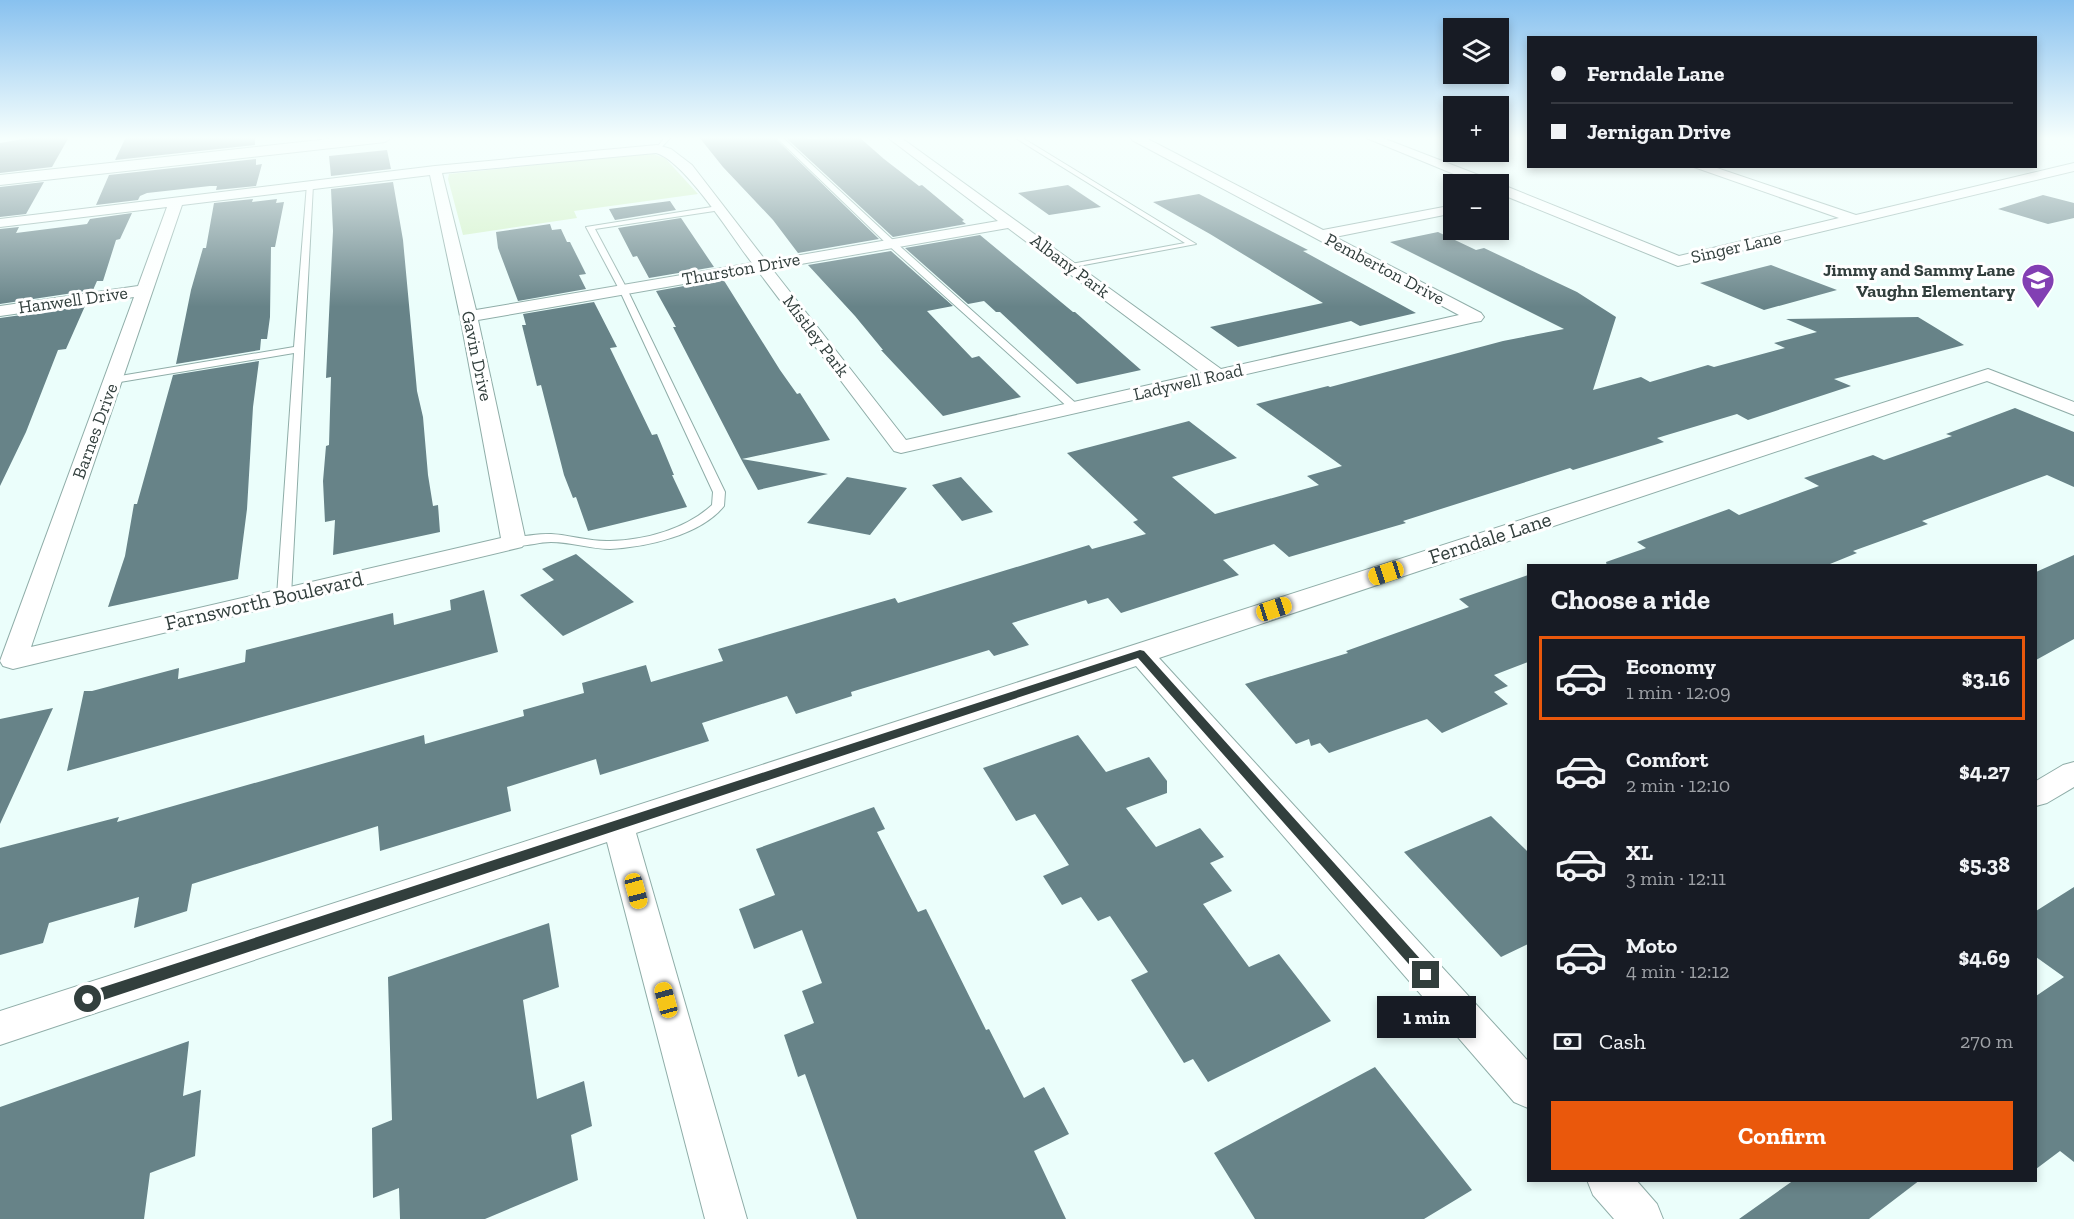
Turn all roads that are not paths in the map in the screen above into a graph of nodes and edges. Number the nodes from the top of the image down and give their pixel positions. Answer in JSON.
{"nodes":[{"id":1,"x":235,"y":194,"type":"edge"},
{"id":2,"x":308,"y":194,"type":"edge"},
{"id":3,"x":441,"y":194,"type":"edge"},
{"id":4,"x":707,"y":194,"type":"edge"},
{"id":5,"x":840,"y":194,"type":"edge"},
{"id":6,"x":973,"y":194,"type":"edge"},
{"id":7,"x":1111,"y":194,"type":"edge"},
{"id":8,"x":1244,"y":194,"type":"edge"},
{"id":9,"x":1512,"y":194,"type":"edge"},
{"id":10,"x":1780,"y":194,"type":"edge"},
{"id":11,"x":1961,"y":194,"type":"edge"},
{"id":12,"x":1519,"y":197,"type":"junction"},
{"id":13,"x":1509,"y":199,"type":"edge"},
{"id":14,"x":176,"y":201,"type":"junction"},
{"id":15,"x":718,"y":208,"type":"junction"},
{"id":16,"x":1443,"y":211,"type":"edge"},
{"id":17,"x":1855,"y":219,"type":"junction"},
{"id":18,"x":0,"y":223,"type":"edge"},
{"id":19,"x":1013,"y":223,"type":"junction"},
{"id":20,"x":1321,"y":235,"type":"junction"},
{"id":21,"x":891,"y":243,"type":"junction"},
{"id":22,"x":763,"y":265,"type":"junction"},
{"id":23,"x":1071,"y":266,"type":"junction"},
{"id":24,"x":623,"y":289,"type":"junction"},
{"id":25,"x":146,"y":290,"type":"junction"},
{"id":26,"x":0,"y":311,"type":"edge"},
{"id":27,"x":469,"y":316,"type":"junction"},
{"id":28,"x":1474,"y":317,"type":"joint"},
{"id":29,"x":299,"y":349,"type":"junction"},
{"id":30,"x":1217,"y":375,"type":"junction"},
{"id":31,"x":114,"y":380,"type":"junction"},
{"id":32,"x":1075,"y":408,"type":"junction"},
{"id":33,"x":2074,"y":409,"type":"edge"},
{"id":34,"x":901,"y":447,"type":"joint"},
{"id":35,"x":514,"y":542,"type":"junction"},
{"id":36,"x":284,"y":596,"type":"junction"},
{"id":37,"x":1140,"y":653,"type":"junction"},
{"id":38,"x":14,"y":660,"type":"joint"},
{"id":39,"x":2074,"y":773,"type":"edge"},
{"id":40,"x":2037,"y":794,"type":"edge"},
{"id":41,"x":618,"y":825,"type":"junction"},
{"id":42,"x":0,"y":1028,"type":"edge"},
{"id":43,"x":1526,"y":1083,"type":"edge"},
{"id":44,"x":1610,"y":1182,"type":"edge"},
{"id":45,"x":726,"y":1219,"type":"edge"},
{"id":46,"x":1642,"y":1219,"type":"edge"}],
"edges":[{"from":1,"to":14,"type":"street"},
{"from":2,"to":29,"type":"lane"},
{"from":3,"to":27,"type":"street","name":"Gavin Drive"},
{"from":4,"to":15,"type":"street","name":"Mistley Park"},
{"from":5,"to":21,"type":"lane"},
{"from":6,"to":19,"type":"street","name":"Albany Park"},
{"from":7,"to":23,"type":"lane"},
{"from":8,"to":20,"type":"street","name":"Pemberton Drive"},
{"from":9,"to":12,"type":"street"},
{"from":10,"to":17,"type":"street"},
{"from":11,"to":17,"type":"street","name":"Singer Lane"},
{"from":12,"to":13,"type":"street"},
{"from":12,"to":17,"type":"street","name":"Singer Lane"},
{"from":14,"to":18,"type":"street"},
{"from":14,"to":25,"type":"street","name":"Barnes Drive"},
{"from":15,"to":22,"type":"street","name":"Mistley Park"},
{"from":15,"to":24,"type":"lane"},
{"from":16,"to":20,"type":"street"},
{"from":19,"to":21,"type":"street","name":"Thurston Drive"},
{"from":19,"to":23,"type":"street","name":"Albany Park"},
{"from":20,"to":28,"type":"street","name":"Pemberton Drive"},
{"from":21,"to":22,"type":"street","name":"Thurston Drive"},
{"from":21,"to":32,"type":"lane"},
{"from":22,"to":24,"type":"street","name":"Thurston Drive"},
{"from":22,"to":34,"type":"street","name":"Mistley Park"},
{"from":23,"to":30,"type":"street","name":"Albany Park"},
{"from":24,"to":27,"type":"street","name":"Thurston Drive"},
{"from":24,"to":35,"type":"lane"},
{"from":25,"to":26,"type":"street","name":"Hanwell Drive"},
{"from":25,"to":31,"type":"street","name":"Barnes Drive"},
{"from":27,"to":35,"type":"street","name":"Gavin Drive"},
{"from":28,"to":30,"type":"street","name":"Ladywell Road"},
{"from":29,"to":31,"type":"lane"},
{"from":29,"to":36,"type":"lane"},
{"from":30,"to":32,"type":"street","name":"Ladywell Road"},
{"from":31,"to":38,"type":"street","name":"Barnes Drive"},
{"from":32,"to":34,"type":"street","name":"Ladywell Road"},
{"from":33,"to":37,"type":"street","name":"Ferndale Lane"},
{"from":35,"to":36,"type":"street","name":"Farnsworth Boulevard"},
{"from":36,"to":38,"type":"street","name":"Farnsworth Boulevard"},
{"from":37,"to":41,"type":"street","name":"Ferndale Lane"},
{"from":37,"to":43,"type":"street"},
{"from":39,"to":40,"type":"street"},
{"from":41,"to":42,"type":"street","name":"Ferndale Lane"},
{"from":41,"to":45,"type":"street"},
{"from":44,"to":46,"type":"street"}]}
